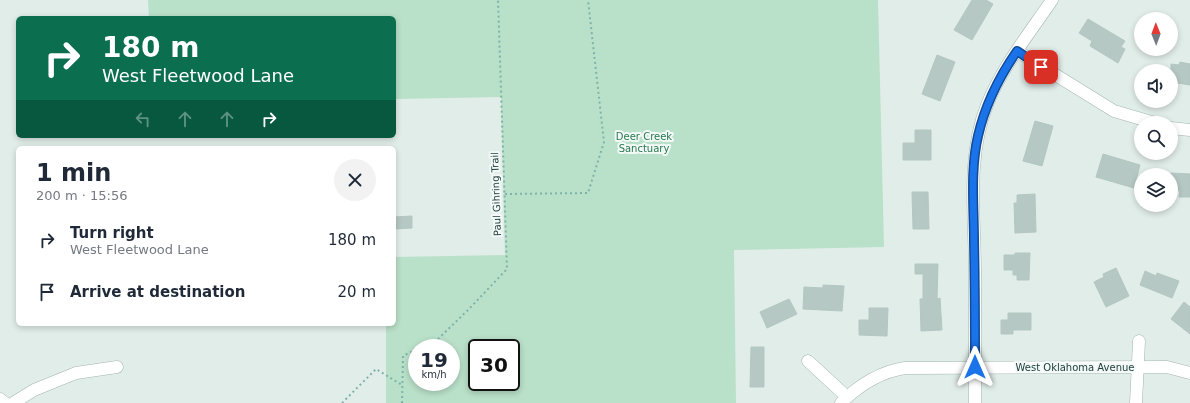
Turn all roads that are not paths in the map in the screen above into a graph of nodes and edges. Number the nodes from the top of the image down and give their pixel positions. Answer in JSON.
{"nodes":[{"id":1,"x":1052,"y":0,"type":"edge"},
{"id":2,"x":1017,"y":51,"type":"junction"},
{"id":3,"x":1134,"y":117,"type":"edge"},
{"id":4,"x":1178,"y":129,"type":"edge"},
{"id":5,"x":1190,"y":130,"type":"edge"},
{"id":6,"x":1139,"y":341,"type":"dead end"},
{"id":7,"x":808,"y":361,"type":"dead end"},
{"id":8,"x":1137,"y":366,"type":"junction"},
{"id":9,"x":116,"y":367,"type":"dead end"},
{"id":10,"x":975,"y":367,"type":"junction"},
{"id":11,"x":1190,"y":373,"type":"edge"},
{"id":12,"x":0,"y":399,"type":"edge"},
{"id":13,"x":844,"y":400,"type":"edge"},
{"id":14,"x":5,"y":403,"type":"edge"},
{"id":15,"x":13,"y":403,"type":"edge"},
{"id":16,"x":975,"y":403,"type":"edge"},
{"id":17,"x":1136,"y":403,"type":"edge"}],
"edges":[{"from":1,"to":2,"type":"street"},
{"from":2,"to":3,"type":"street"},
{"from":2,"to":10,"type":"street"},
{"from":4,"to":5,"type":"street"},
{"from":6,"to":8,"type":"street"},
{"from":7,"to":13,"type":"street"},
{"from":8,"to":10,"type":"street","name":"West Oklahoma Avenue"},
{"from":8,"to":11,"type":"street","name":"West Oklahoma Avenue"},
{"from":8,"to":17,"type":"street"},
{"from":9,"to":15,"type":"street"},
{"from":10,"to":13,"type":"street","name":"West Oklahoma Avenue"},
{"from":10,"to":16,"type":"street"},
{"from":12,"to":14,"type":"street"}]}
